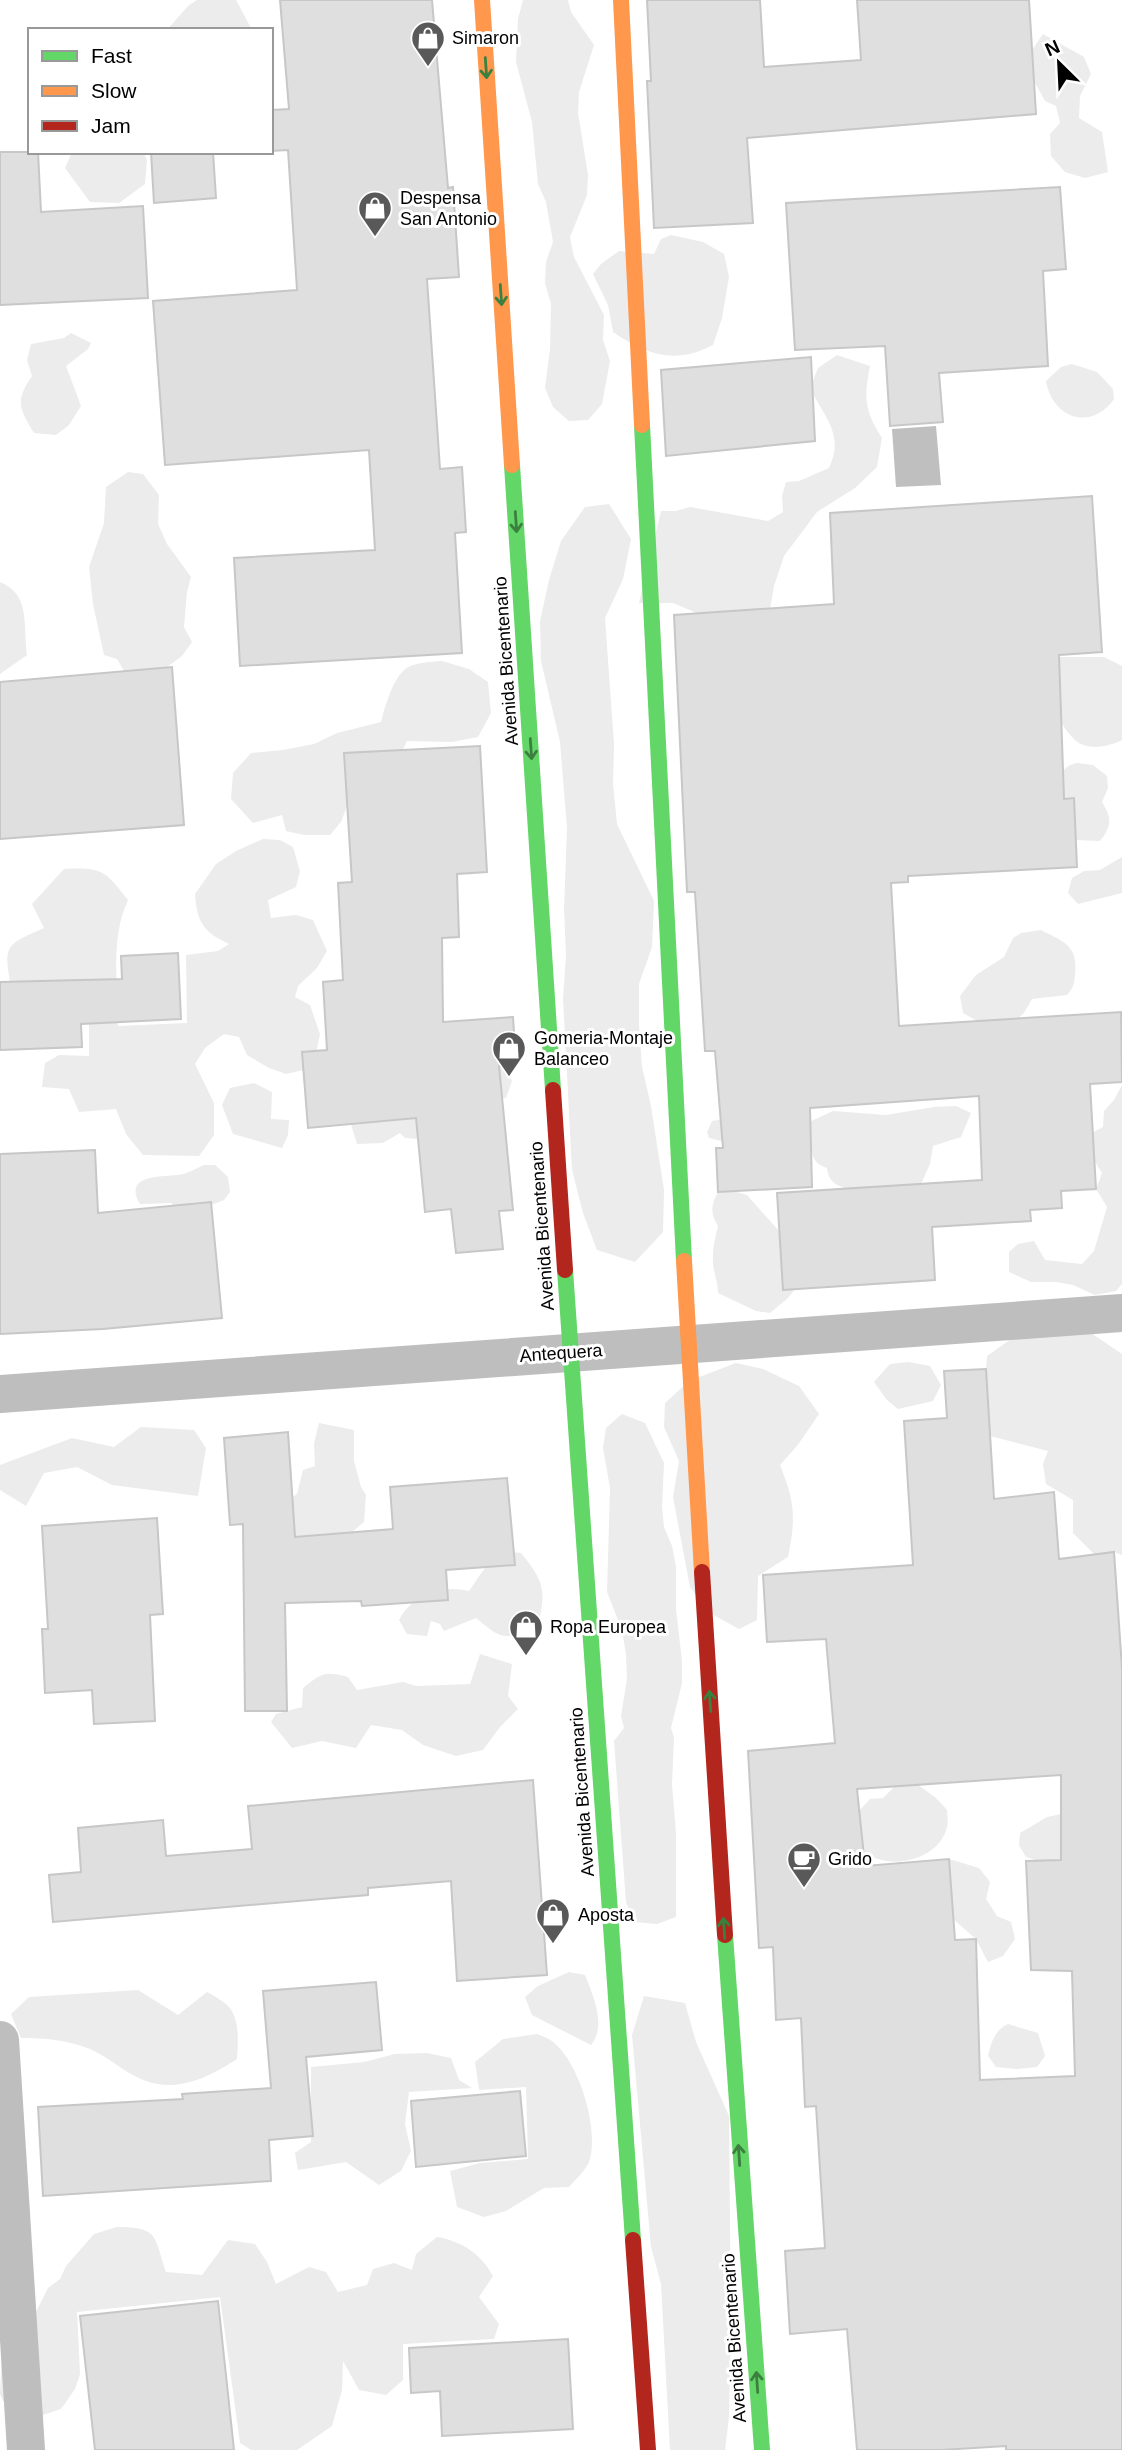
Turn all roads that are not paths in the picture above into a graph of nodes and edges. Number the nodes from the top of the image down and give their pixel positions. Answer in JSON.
{"nodes":[{"id":1,"x":482,"y":0,"type":"edge"},
{"id":2,"x":621,"y":0,"type":"edge"},
{"id":3,"x":1122,"y":1313,"type":"edge"},
{"id":4,"x":688,"y":1345,"type":"junction"},
{"id":5,"x":570,"y":1352,"type":"junction"},
{"id":6,"x":0,"y":1394,"type":"edge"},
{"id":7,"x":0,"y":2040,"type":"edge"},
{"id":8,"x":3,"y":2130,"type":"edge"},
{"id":9,"x":26,"y":2450,"type":"edge"},
{"id":10,"x":648,"y":2450,"type":"edge"},
{"id":11,"x":762,"y":2450,"type":"edge"}],
"edges":[{"from":1,"to":5,"type":"street","name":"Avenida Bicentenario","one_way":true},
{"from":2,"to":4,"type":"street","name":"Avenida Bicentenario"},
{"from":3,"to":4,"type":"street","name":"Antequera"},
{"from":4,"to":5,"type":"street","name":"Antequera"},
{"from":11,"to":4,"type":"street","name":"Avenida Bicentenario","one_way":true},
{"from":5,"to":6,"type":"street","name":"Antequera"},
{"from":5,"to":10,"type":"street","name":"Avenida Bicentenario"},
{"from":7,"to":8,"type":"street"},
{"from":8,"to":9,"type":"street"}]}
